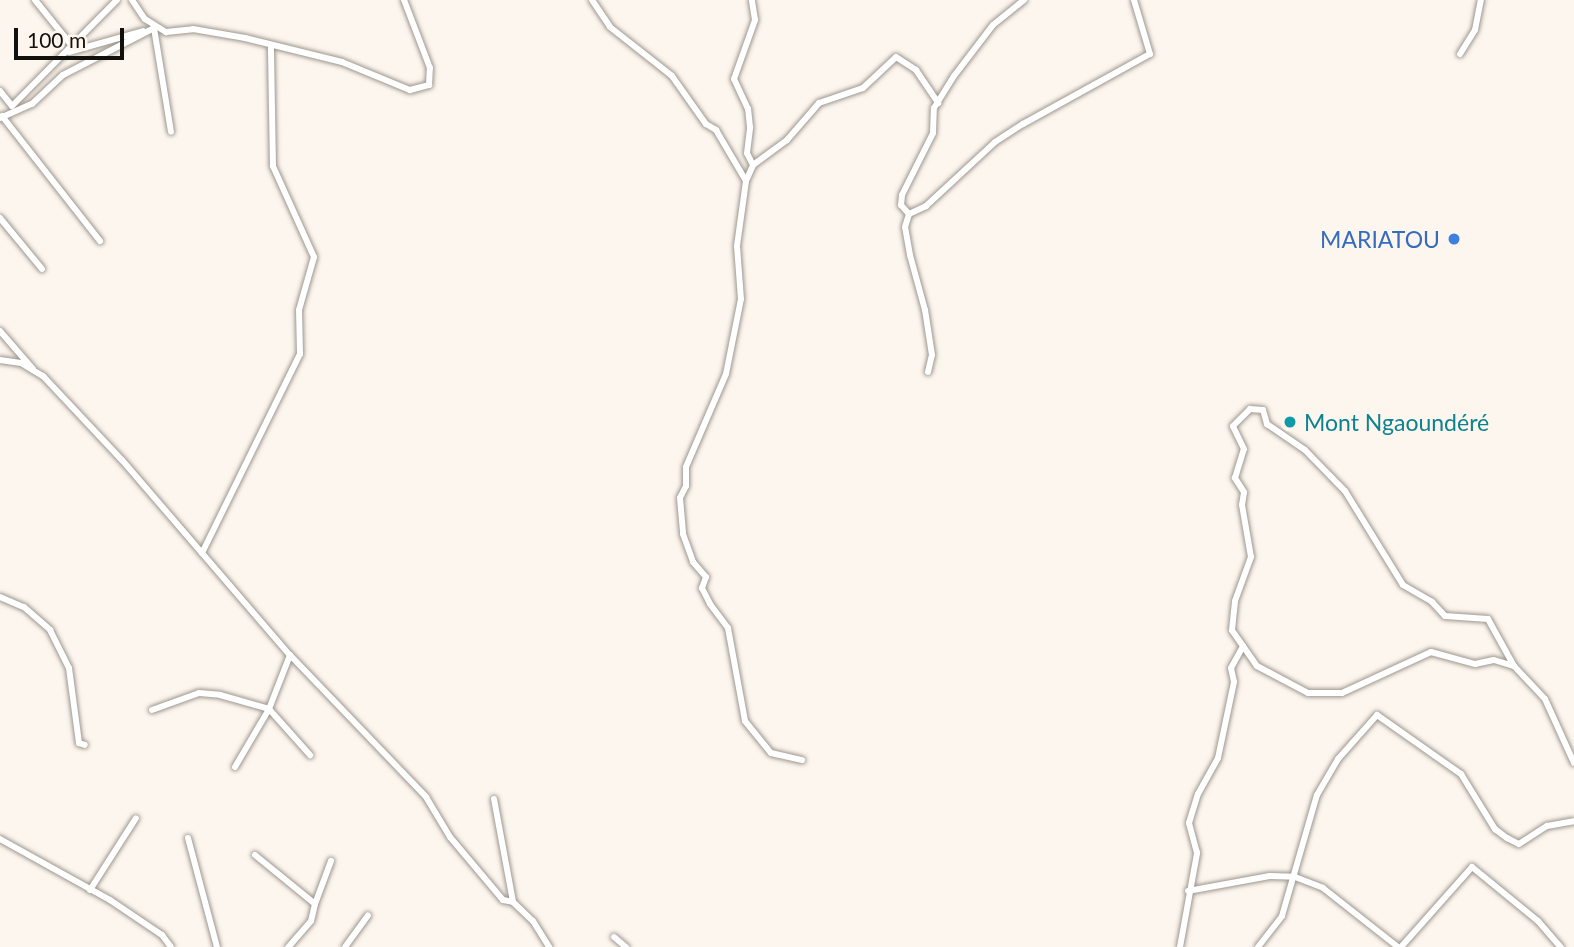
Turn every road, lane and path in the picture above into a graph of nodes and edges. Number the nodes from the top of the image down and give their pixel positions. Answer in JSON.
{"nodes":[{"id":1,"x":35,"y":0,"type":"edge"},
{"id":2,"x":117,"y":0,"type":"edge"},
{"id":3,"x":132,"y":0,"type":"edge"},
{"id":4,"x":404,"y":0,"type":"edge"},
{"id":5,"x":592,"y":0,"type":"edge"},
{"id":6,"x":752,"y":0,"type":"edge"},
{"id":7,"x":1024,"y":0,"type":"edge"},
{"id":8,"x":1134,"y":0,"type":"edge"},
{"id":9,"x":1481,"y":0,"type":"edge"},
{"id":10,"x":154,"y":27,"type":"junction"},
{"id":11,"x":72,"y":46,"type":"junction"},
{"id":12,"x":271,"y":48,"type":"junction"},
{"id":13,"x":1460,"y":54,"type":"dead end"},
{"id":14,"x":62,"y":56,"type":"junction"},
{"id":15,"x":0,"y":90,"type":"edge"},
{"id":16,"x":939,"y":103,"type":"junction"},
{"id":17,"x":1,"y":117,"type":"edge"},
{"id":18,"x":171,"y":132,"type":"dead end"},
{"id":19,"x":753,"y":165,"type":"junction"},
{"id":20,"x":746,"y":181,"type":"junction"},
{"id":21,"x":909,"y":214,"type":"junction"},
{"id":22,"x":0,"y":218,"type":"edge"},
{"id":23,"x":100,"y":241,"type":"dead end"},
{"id":24,"x":42,"y":270,"type":"dead end"},
{"id":25,"x":0,"y":331,"type":"edge"},
{"id":26,"x":0,"y":360,"type":"edge"},
{"id":27,"x":34,"y":369,"type":"junction"},
{"id":28,"x":928,"y":372,"type":"dead end"},
{"id":29,"x":202,"y":554,"type":"junction"},
{"id":30,"x":0,"y":597,"type":"edge"},
{"id":31,"x":1243,"y":646,"type":"junction"},
{"id":32,"x":290,"y":655,"type":"junction"},
{"id":33,"x":1514,"y":666,"type":"junction"},
{"id":34,"x":269,"y":709,"type":"junction"},
{"id":35,"x":152,"y":710,"type":"dead end"},
{"id":36,"x":85,"y":745,"type":"dead end"},
{"id":37,"x":310,"y":755,"type":"dead end"},
{"id":38,"x":802,"y":760,"type":"dead end"},
{"id":39,"x":1574,"y":763,"type":"edge"},
{"id":40,"x":234,"y":767,"type":"dead end"},
{"id":41,"x":494,"y":799,"type":"dead end"},
{"id":42,"x":136,"y":818,"type":"dead end"},
{"id":43,"x":1574,"y":821,"type":"edge"},
{"id":44,"x":188,"y":838,"type":"dead end"},
{"id":45,"x":0,"y":839,"type":"edge"},
{"id":46,"x":256,"y":855,"type":"dead end"},
{"id":47,"x":331,"y":861,"type":"dead end"},
{"id":48,"x":1295,"y":877,"type":"junction"},
{"id":49,"x":89,"y":890,"type":"junction"},
{"id":50,"x":1188,"y":891,"type":"junction"},
{"id":51,"x":513,"y":902,"type":"junction"},
{"id":52,"x":315,"y":904,"type":"junction"},
{"id":53,"x":368,"y":915,"type":"dead end"},
{"id":54,"x":614,"y":937,"type":"dead end"},
{"id":55,"x":171,"y":947,"type":"edge"},
{"id":56,"x":217,"y":947,"type":"edge"},
{"id":57,"x":288,"y":947,"type":"edge"},
{"id":58,"x":345,"y":947,"type":"edge"},
{"id":59,"x":549,"y":947,"type":"edge"},
{"id":60,"x":626,"y":947,"type":"edge"},
{"id":61,"x":1180,"y":947,"type":"edge"},
{"id":62,"x":1258,"y":947,"type":"edge"},
{"id":63,"x":1400,"y":947,"type":"edge"},
{"id":64,"x":1561,"y":947,"type":"edge"}],
"edges":[{"from":1,"to":11,"type":"street"},
{"from":2,"to":11,"type":"street"},
{"from":3,"to":10,"type":"street"},
{"from":4,"to":12,"type":"street"},
{"from":5,"to":20,"type":"street"},
{"from":6,"to":19,"type":"street"},
{"from":7,"to":16,"type":"street"},
{"from":8,"to":21,"type":"street"},
{"from":9,"to":13,"type":"street"},
{"from":10,"to":12,"type":"street"},
{"from":10,"to":14,"type":"street"},
{"from":10,"to":17,"type":"street"},
{"from":10,"to":18,"type":"street"},
{"from":11,"to":14,"type":"street"},
{"from":12,"to":29,"type":"street"},
{"from":14,"to":15,"type":"street"},
{"from":16,"to":19,"type":"street"},
{"from":16,"to":21,"type":"street"},
{"from":17,"to":23,"type":"street"},
{"from":19,"to":20,"type":"street"},
{"from":20,"to":38,"type":"street"},
{"from":21,"to":28,"type":"street"},
{"from":22,"to":24,"type":"street"},
{"from":25,"to":27,"type":"street"},
{"from":26,"to":27,"type":"street"},
{"from":27,"to":29,"type":"street"},
{"from":29,"to":32,"type":"street"},
{"from":30,"to":36,"type":"street"},
{"from":31,"to":33,"type":"street"},
{"from":31,"to":33,"type":"street"},
{"from":31,"to":50,"type":"street"},
{"from":32,"to":34,"type":"street"},
{"from":32,"to":51,"type":"street"},
{"from":33,"to":39,"type":"street"},
{"from":34,"to":35,"type":"street"},
{"from":34,"to":37,"type":"street"},
{"from":34,"to":40,"type":"street"},
{"from":41,"to":51,"type":"street"},
{"from":42,"to":49,"type":"street"},
{"from":43,"to":48,"type":"street"},
{"from":44,"to":56,"type":"street"},
{"from":45,"to":49,"type":"street"},
{"from":46,"to":52,"type":"street"},
{"from":47,"to":52,"type":"street"},
{"from":48,"to":50,"type":"street"},
{"from":48,"to":62,"type":"street"},
{"from":48,"to":63,"type":"street"},
{"from":49,"to":55,"type":"street"},
{"from":50,"to":61,"type":"street"},
{"from":51,"to":59,"type":"street"},
{"from":52,"to":57,"type":"street"},
{"from":53,"to":58,"type":"street"},
{"from":54,"to":60,"type":"street"},
{"from":63,"to":64,"type":"street"}]}
